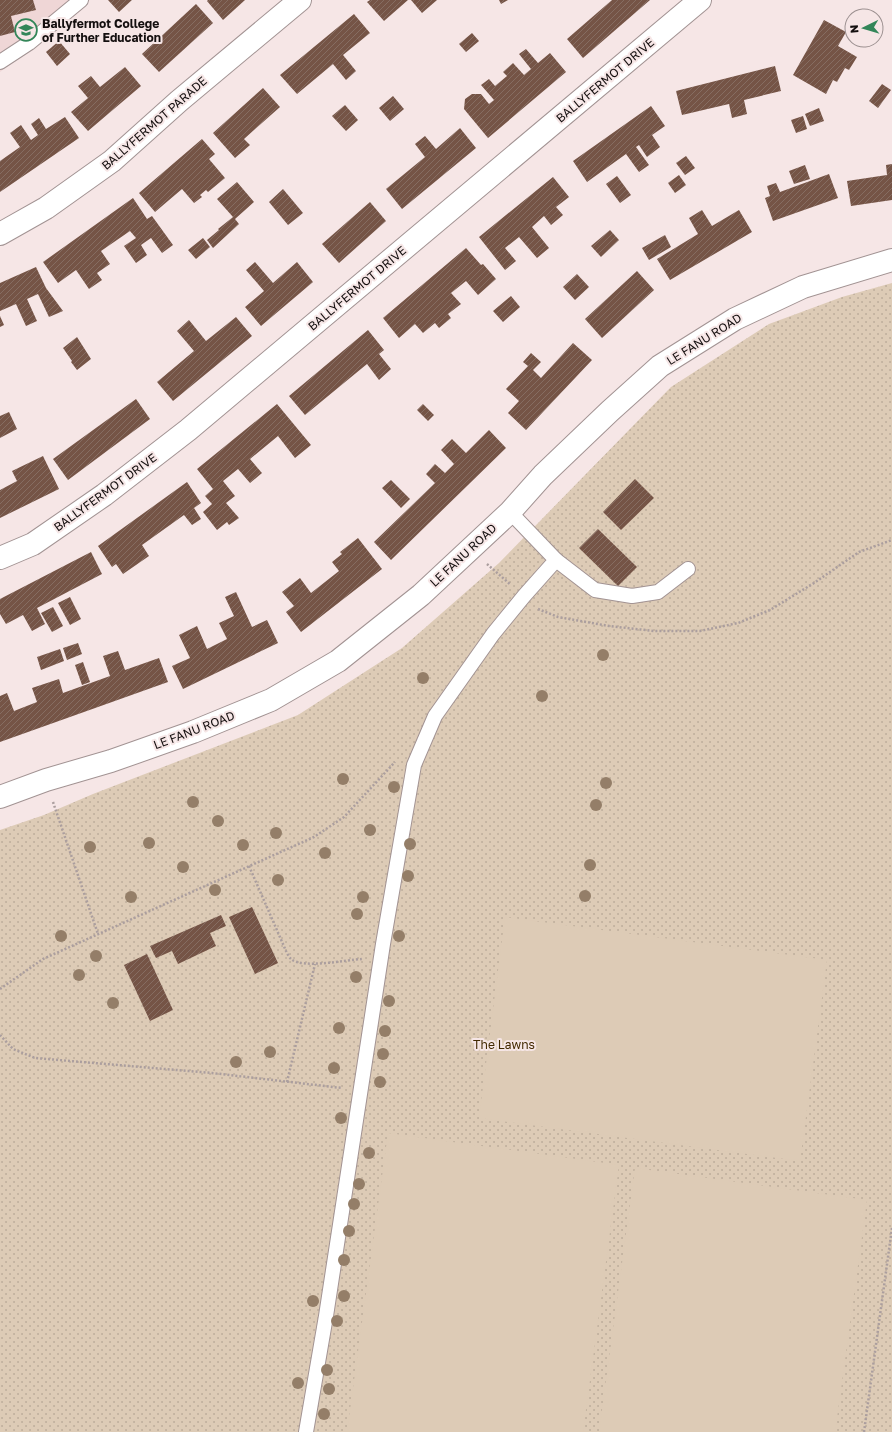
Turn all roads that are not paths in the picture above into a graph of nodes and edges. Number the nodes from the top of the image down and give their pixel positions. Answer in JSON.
{"nodes":[{"id":1,"x":81,"y":0,"type":"edge"},
{"id":2,"x":300,"y":0,"type":"edge"},
{"id":3,"x":700,"y":0,"type":"edge"},
{"id":4,"x":0,"y":62,"type":"edge"},
{"id":5,"x":0,"y":234,"type":"edge"},
{"id":6,"x":892,"y":260,"type":"edge"},
{"id":7,"x":510,"y":512,"type":"junction"},
{"id":8,"x":0,"y":558,"type":"edge"},
{"id":9,"x":556,"y":560,"type":"junction"},
{"id":10,"x":688,"y":568,"type":"dead end"},
{"id":11,"x":0,"y":797,"type":"edge"},
{"id":12,"x":306,"y":1432,"type":"edge"}],
"edges":[{"from":1,"to":4,"type":"lane"},
{"from":2,"to":5,"type":"street","name":"BALLYFERMOT PARADE"},
{"from":3,"to":8,"type":"street","name":"BALLYFERMOT DRIVE"},
{"from":6,"to":7,"type":"street","name":"LE FANU ROAD"},
{"from":7,"to":9,"type":"lane"},
{"from":7,"to":11,"type":"street","name":"LE FANU ROAD"},
{"from":9,"to":10,"type":"lane"},
{"from":9,"to":12,"type":"lane"}]}
